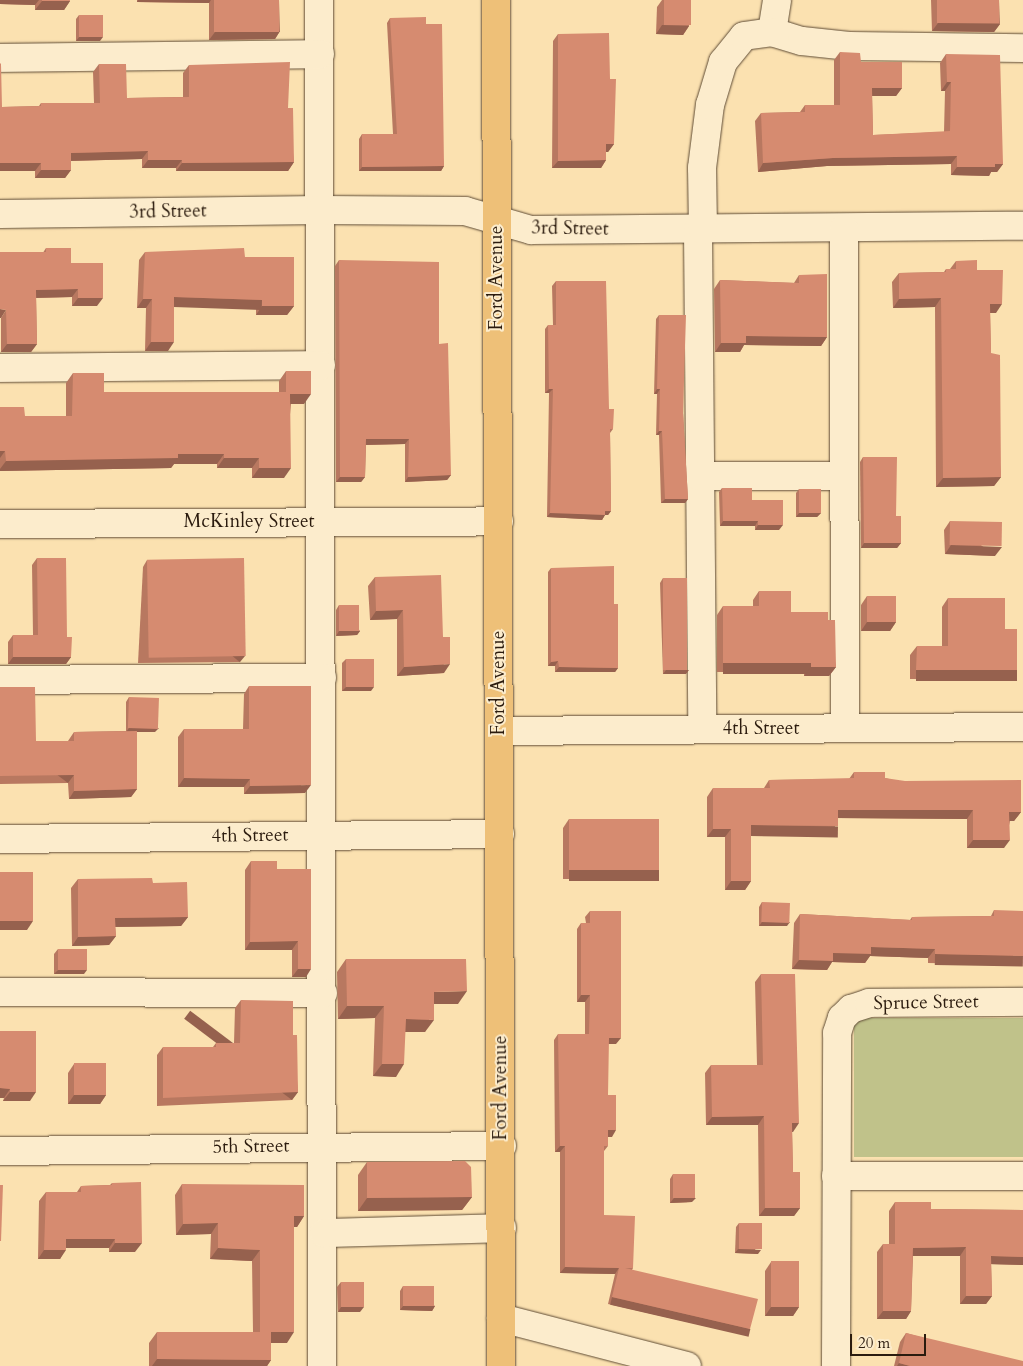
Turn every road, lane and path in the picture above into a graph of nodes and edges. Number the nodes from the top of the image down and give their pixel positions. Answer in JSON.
{"nodes":[{"id":1,"x":319,"y":0,"type":"edge"},
{"id":2,"x":496,"y":0,"type":"edge"},
{"id":3,"x":777,"y":0,"type":"edge"},
{"id":4,"x":772,"y":32,"type":"junction"},
{"id":5,"x":1023,"y":48,"type":"edge"},
{"id":6,"x":320,"y":54,"type":"junction"},
{"id":7,"x":0,"y":58,"type":"edge"},
{"id":8,"x":321,"y":210,"type":"junction"},
{"id":9,"x":0,"y":214,"type":"edge"},
{"id":10,"x":497,"y":221,"type":"junction"},
{"id":11,"x":1023,"y":226,"type":"edge"},
{"id":12,"x":844,"y":229,"type":"junction"},
{"id":13,"x":700,"y":230,"type":"junction"},
{"id":14,"x":321,"y":365,"type":"junction"},
{"id":15,"x":0,"y":368,"type":"edge"},
{"id":16,"x":699,"y":476,"type":"junction"},
{"id":17,"x":844,"y":476,"type":"junction"},
{"id":18,"x":499,"y":521,"type":"junction"},
{"id":19,"x":322,"y":522,"type":"junction"},
{"id":20,"x":0,"y":524,"type":"edge"},
{"id":21,"x":322,"y":678,"type":"junction"},
{"id":22,"x":0,"y":680,"type":"edge"},
{"id":23,"x":1023,"y":727,"type":"edge"},
{"id":24,"x":845,"y":728,"type":"junction"},
{"id":25,"x":702,"y":729,"type":"junction"},
{"id":26,"x":500,"y":731,"type":"junction"},
{"id":27,"x":500,"y":834,"type":"junction"},
{"id":28,"x":323,"y":836,"type":"junction"},
{"id":29,"x":0,"y":839,"type":"edge"},
{"id":30,"x":0,"y":992,"type":"edge"},
{"id":31,"x":323,"y":993,"type":"junction"},
{"id":32,"x":1023,"y":1002,"type":"edge"},
{"id":33,"x":502,"y":1146,"type":"junction"},
{"id":34,"x":323,"y":1147,"type":"junction"},
{"id":35,"x":0,"y":1150,"type":"edge"},
{"id":36,"x":836,"y":1176,"type":"junction"},
{"id":37,"x":1023,"y":1176,"type":"edge"},
{"id":38,"x":502,"y":1228,"type":"junction"},
{"id":39,"x":324,"y":1233,"type":"junction"},
{"id":40,"x":501,"y":1318,"type":"junction"},
{"id":41,"x":322,"y":1366,"type":"edge"},
{"id":42,"x":501,"y":1366,"type":"edge"},
{"id":43,"x":687,"y":1366,"type":"edge"},
{"id":44,"x":836,"y":1366,"type":"edge"}],
"edges":[{"from":1,"to":6,"type":"street"},
{"from":2,"to":10,"type":"main road","name":"Ford Avenue"},
{"from":3,"to":4,"type":"street"},
{"from":4,"to":5,"type":"street"},
{"from":4,"to":13,"type":"street"},
{"from":6,"to":7,"type":"street"},
{"from":6,"to":8,"type":"street"},
{"from":8,"to":9,"type":"street","name":"3rd Street"},
{"from":8,"to":10,"type":"street","name":"3rd Street"},
{"from":8,"to":14,"type":"street"},
{"from":10,"to":13,"type":"street","name":"3rd Street"},
{"from":10,"to":18,"type":"main road","name":"Ford Avenue"},
{"from":11,"to":12,"type":"street","name":"3rd Street"},
{"from":12,"to":13,"type":"street","name":"3rd Street"},
{"from":12,"to":17,"type":"street"},
{"from":13,"to":16,"type":"street"},
{"from":14,"to":15,"type":"street"},
{"from":14,"to":19,"type":"street"},
{"from":16,"to":17,"type":"street"},
{"from":16,"to":25,"type":"street"},
{"from":17,"to":24,"type":"street"},
{"from":18,"to":19,"type":"street","name":"McKinley Street"},
{"from":18,"to":26,"type":"main road","name":"Ford Avenue"},
{"from":19,"to":20,"type":"street","name":"McKinley Street"},
{"from":19,"to":21,"type":"street"},
{"from":21,"to":22,"type":"street"},
{"from":21,"to":28,"type":"street"},
{"from":23,"to":24,"type":"street","name":"4th Street"},
{"from":24,"to":25,"type":"street","name":"4th Street"},
{"from":25,"to":26,"type":"street","name":"4th Street"},
{"from":26,"to":27,"type":"main road","name":"Ford Avenue"},
{"from":27,"to":28,"type":"street","name":"4th Street"},
{"from":27,"to":33,"type":"main road","name":"Ford Avenue"},
{"from":28,"to":29,"type":"street","name":"4th Street"},
{"from":28,"to":31,"type":"street"},
{"from":30,"to":31,"type":"street"},
{"from":31,"to":34,"type":"street"},
{"from":32,"to":36,"type":"street","name":"Spruce Street"},
{"from":33,"to":34,"type":"street","name":"5th Street"},
{"from":33,"to":38,"type":"main road","name":"Ford Avenue"},
{"from":34,"to":35,"type":"street","name":"5th Street"},
{"from":34,"to":39,"type":"street"},
{"from":36,"to":37,"type":"street"},
{"from":36,"to":44,"type":"street","name":"Spruce Street"},
{"from":38,"to":39,"type":"street"},
{"from":38,"to":40,"type":"main road","name":"Ford Avenue"},
{"from":39,"to":41,"type":"street"},
{"from":40,"to":42,"type":"main road","name":"Ford Avenue"},
{"from":40,"to":43,"type":"street"}]}
